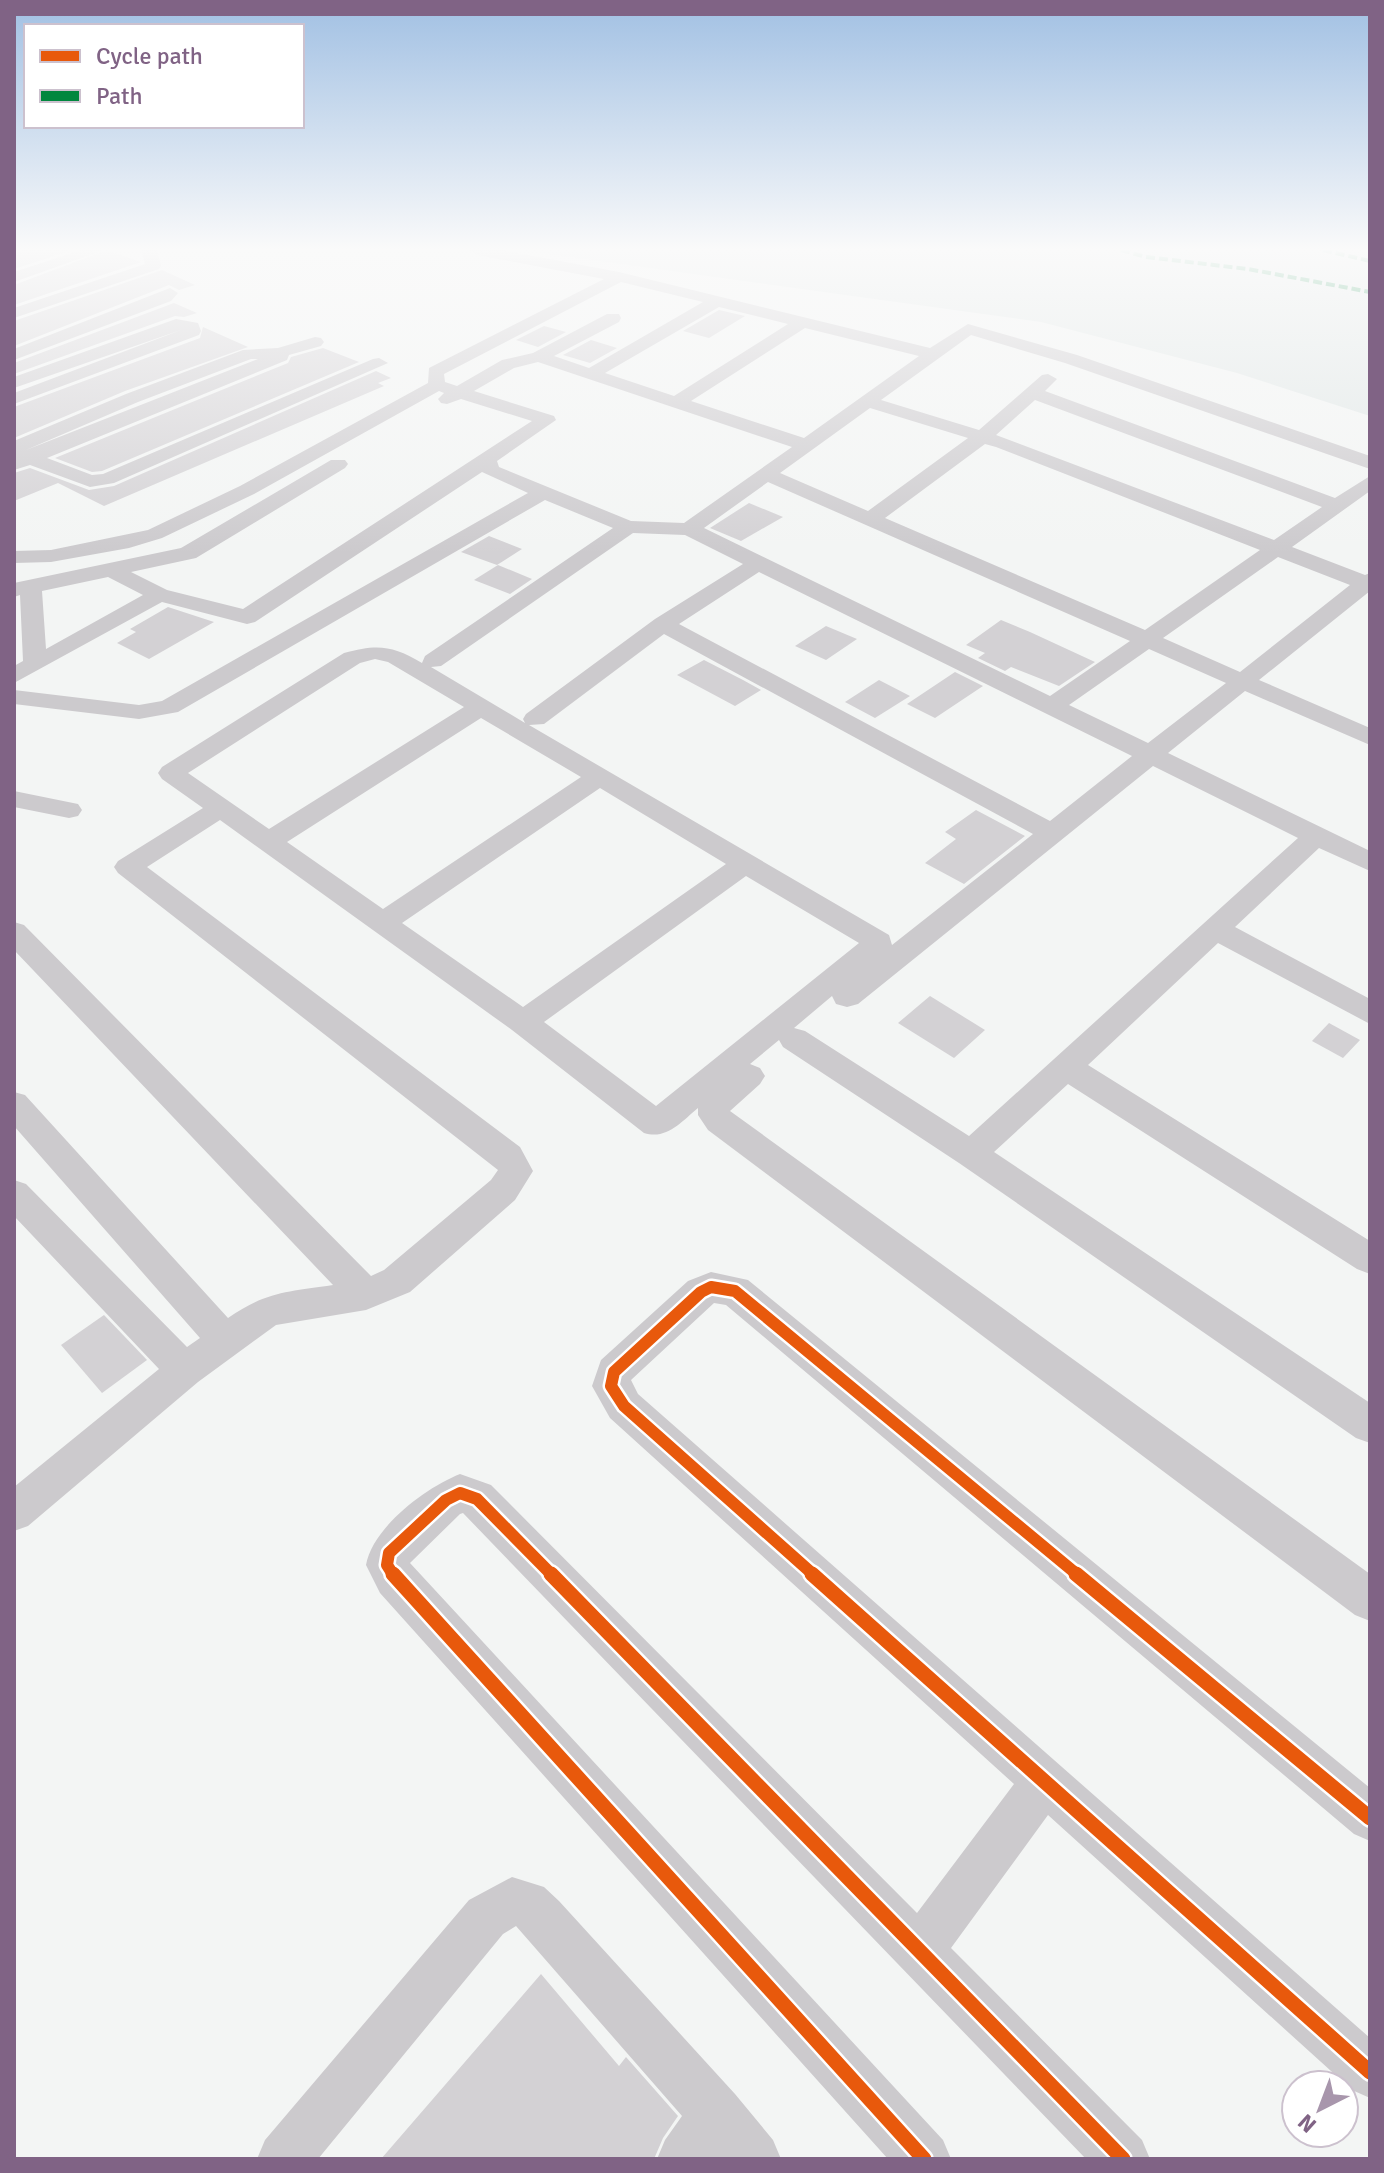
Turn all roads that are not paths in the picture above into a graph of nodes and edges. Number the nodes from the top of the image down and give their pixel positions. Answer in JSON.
{"nodes":[{"id":1,"x":101,"y":351,"type":"edge"},
{"id":2,"x":140,"y":351,"type":"edge"},
{"id":3,"x":284,"y":351,"type":"edge"},
{"id":4,"x":476,"y":351,"type":"edge"},
{"id":5,"x":553,"y":351,"type":"edge"},
{"id":6,"x":630,"y":351,"type":"edge"},
{"id":7,"x":756,"y":351,"type":"edge"},
{"id":8,"x":922,"y":351,"type":"edge"},
{"id":9,"x":936,"y":351,"type":"edge"},
{"id":10,"x":1045,"y":351,"type":"edge"},
{"id":11,"x":279,"y":353,"type":"junction"},
{"id":12,"x":932,"y":354,"type":"junction"},
{"id":13,"x":539,"y":357,"type":"junction"},
{"id":14,"x":1071,"y":359,"type":"junction"},
{"id":15,"x":379,"y":363,"type":"dead end"},
{"id":16,"x":59,"y":367,"type":"junction"},
{"id":17,"x":590,"y":374,"type":"junction"},
{"id":18,"x":78,"y":375,"type":"junction"},
{"id":19,"x":14,"y":383,"type":"edge"},
{"id":20,"x":447,"y":389,"type":"junction"},
{"id":21,"x":1033,"y":393,"type":"junction"},
{"id":22,"x":132,"y":398,"type":"junction"},
{"id":23,"x":14,"y":399,"type":"edge"},
{"id":24,"x":678,"y":401,"type":"junction"},
{"id":25,"x":869,"y":402,"type":"junction"},
{"id":26,"x":154,"y":406,"type":"junction"},
{"id":27,"x":218,"y":431,"type":"junction"},
{"id":28,"x":983,"y":436,"type":"junction"},
{"id":29,"x":806,"y":445,"type":"junction"},
{"id":30,"x":17,"y":455,"type":"edge"},
{"id":31,"x":486,"y":458,"type":"junction"},
{"id":32,"x":1370,"y":463,"type":"edge"},
{"id":33,"x":767,"y":474,"type":"junction"},
{"id":34,"x":1370,"y":482,"type":"edge"},
{"id":35,"x":542,"y":494,"type":"junction"},
{"id":36,"x":1336,"y":505,"type":"junction"},
{"id":37,"x":871,"y":518,"type":"junction"},
{"id":38,"x":628,"y":527,"type":"junction"},
{"id":39,"x":689,"y":529,"type":"junction"},
{"id":40,"x":1277,"y":549,"type":"junction"},
{"id":41,"x":188,"y":553,"type":"junction"},
{"id":42,"x":14,"y":557,"type":"edge"},
{"id":43,"x":760,"y":562,"type":"junction"},
{"id":44,"x":112,"y":570,"type":"junction"},
{"id":45,"x":1368,"y":581,"type":"edge"},
{"id":46,"x":23,"y":589,"type":"edge"},
{"id":47,"x":152,"y":590,"type":"junction"},
{"id":48,"x":663,"y":624,"type":"junction"},
{"id":49,"x":1146,"y":638,"type":"junction"},
{"id":50,"x":433,"y":661,"type":"dead end"},
{"id":51,"x":35,"y":664,"type":"junction"},
{"id":52,"x":14,"y":676,"type":"edge"},
{"id":53,"x":1242,"y":682,"type":"junction"},
{"id":54,"x":14,"y":697,"type":"edge"},
{"id":55,"x":481,"y":707,"type":"junction"},
{"id":56,"x":1051,"y":707,"type":"junction"},
{"id":57,"x":535,"y":719,"type":"dead end"},
{"id":58,"x":1370,"y":737,"type":"edge"},
{"id":59,"x":1149,"y":756,"type":"junction"},
{"id":60,"x":599,"y":777,"type":"junction"},
{"id":61,"x":14,"y":799,"type":"edge"},
{"id":62,"x":221,"y":808,"type":"junction"},
{"id":63,"x":69,"y":810,"type":"dead end"},
{"id":64,"x":1052,"y":833,"type":"junction"},
{"id":65,"x":1316,"y":836,"type":"junction"},
{"id":66,"x":269,"y":841,"type":"junction"},
{"id":67,"x":1370,"y":862,"type":"edge"},
{"id":68,"x":746,"y":863,"type":"junction"},
{"id":69,"x":383,"y":922,"type":"junction"},
{"id":70,"x":1215,"y":929,"type":"junction"},
{"id":71,"x":14,"y":932,"type":"edge"},
{"id":72,"x":1370,"y":1013,"type":"edge"},
{"id":73,"x":523,"y":1022,"type":"junction"},
{"id":74,"x":794,"y":1039,"type":"junction"},
{"id":75,"x":1066,"y":1067,"type":"junction"},
{"id":76,"x":14,"y":1104,"type":"edge"},
{"id":77,"x":971,"y":1154,"type":"junction"},
{"id":78,"x":14,"y":1194,"type":"edge"},
{"id":79,"x":1370,"y":1259,"type":"edge"},
{"id":80,"x":366,"y":1295,"type":"junction"},
{"id":81,"x":225,"y":1340,"type":"junction"},
{"id":82,"x":185,"y":1370,"type":"junction"},
{"id":83,"x":1370,"y":1425,"type":"edge"},
{"id":84,"x":14,"y":1512,"type":"edge"},
{"id":85,"x":1370,"y":1600,"type":"edge"},
{"id":86,"x":1044,"y":1781,"type":"junction"},
{"id":87,"x":1370,"y":1818,"type":"edge"},
{"id":88,"x":919,"y":1951,"type":"junction"},
{"id":89,"x":1370,"y":2072,"type":"edge"},
{"id":90,"x":716,"y":2113,"type":"junction"},
{"id":91,"x":284,"y":2159,"type":"edge"},
{"id":92,"x":684,"y":2159,"type":"edge"},
{"id":93,"x":754,"y":2159,"type":"edge"},
{"id":94,"x":924,"y":2159,"type":"edge"},
{"id":95,"x":1123,"y":2159,"type":"edge"}],
"edges":[{"from":1,"to":16,"type":"street"},
{"from":2,"to":18,"type":"street"},
{"from":3,"to":11,"type":"street"},
{"from":4,"to":20,"type":"street"},
{"from":5,"to":13,"type":"street"},
{"from":6,"to":17,"type":"street"},
{"from":7,"to":24,"type":"street"},
{"from":8,"to":12,"type":"street"},
{"from":9,"to":12,"type":"street"},
{"from":10,"to":14,"type":"street"},
{"from":11,"to":22,"type":"street"},
{"from":11,"to":26,"type":"street"},
{"from":12,"to":25,"type":"street"},
{"from":13,"to":17,"type":"street"},
{"from":13,"to":20,"type":"street"},
{"from":14,"to":21,"type":"street"},
{"from":14,"to":32,"type":"street"},
{"from":15,"to":27,"type":"street"},
{"from":16,"to":18,"type":"street"},
{"from":16,"to":19,"type":"street"},
{"from":17,"to":24,"type":"street"},
{"from":18,"to":22,"type":"street"},
{"from":18,"to":23,"type":"street"},
{"from":20,"to":31,"type":"street"},
{"from":20,"to":41,"type":"street"},
{"from":20,"to":42,"type":"street"},
{"from":21,"to":28,"type":"street"},
{"from":21,"to":36,"type":"street"},
{"from":22,"to":26,"type":"street"},
{"from":22,"to":30,"type":"street"},
{"from":24,"to":29,"type":"street"},
{"from":25,"to":28,"type":"street"},
{"from":25,"to":29,"type":"street"},
{"from":26,"to":27,"type":"street"},
{"from":26,"to":30,"type":"street"},
{"from":27,"to":30,"type":"street"},
{"from":28,"to":37,"type":"street"},
{"from":28,"to":40,"type":"street"},
{"from":29,"to":33,"type":"street"},
{"from":31,"to":35,"type":"street"},
{"from":31,"to":47,"type":"street"},
{"from":33,"to":37,"type":"street"},
{"from":33,"to":39,"type":"street"},
{"from":34,"to":36,"type":"street"},
{"from":35,"to":38,"type":"street"},
{"from":35,"to":54,"type":"street"},
{"from":36,"to":40,"type":"street"},
{"from":37,"to":49,"type":"street"},
{"from":38,"to":39,"type":"street"},
{"from":38,"to":50,"type":"street"},
{"from":39,"to":43,"type":"street"},
{"from":40,"to":45,"type":"street"},
{"from":40,"to":49,"type":"street"},
{"from":41,"to":44,"type":"street"},
{"from":41,"to":47,"type":"street"},
{"from":43,"to":48,"type":"street"},
{"from":43,"to":56,"type":"street"},
{"from":44,"to":46,"type":"street"},
{"from":44,"to":47,"type":"street"},
{"from":45,"to":53,"type":"street"},
{"from":46,"to":51,"type":"street"},
{"from":47,"to":51,"type":"street"},
{"from":48,"to":57,"type":"street"},
{"from":48,"to":64,"type":"street"},
{"from":49,"to":53,"type":"street"},
{"from":49,"to":56,"type":"street"},
{"from":51,"to":52,"type":"street"},
{"from":53,"to":58,"type":"street"},
{"from":53,"to":59,"type":"street"},
{"from":55,"to":60,"type":"street"},
{"from":55,"to":62,"type":"street"},
{"from":55,"to":66,"type":"street"},
{"from":56,"to":59,"type":"street"},
{"from":59,"to":64,"type":"street"},
{"from":59,"to":65,"type":"street"},
{"from":60,"to":68,"type":"street"},
{"from":60,"to":69,"type":"street"},
{"from":61,"to":63,"type":"street"},
{"from":62,"to":66,"type":"street"},
{"from":62,"to":80,"type":"street"},
{"from":64,"to":74,"type":"street"},
{"from":65,"to":67,"type":"street"},
{"from":65,"to":70,"type":"street"},
{"from":66,"to":69,"type":"street"},
{"from":68,"to":73,"type":"street"},
{"from":68,"to":73,"type":"street"},
{"from":69,"to":73,"type":"street"},
{"from":70,"to":72,"type":"street"},
{"from":70,"to":75,"type":"street"},
{"from":71,"to":80,"type":"street"},
{"from":74,"to":77,"type":"street"},
{"from":74,"to":85,"type":"street"},
{"from":75,"to":77,"type":"street"},
{"from":75,"to":79,"type":"street"},
{"from":76,"to":81,"type":"street"},
{"from":77,"to":83,"type":"street"},
{"from":78,"to":82,"type":"street"},
{"from":80,"to":81,"type":"street"},
{"from":81,"to":82,"type":"street"},
{"from":82,"to":84,"type":"street"},
{"from":86,"to":87,"type":"street"},
{"from":86,"to":88,"type":"street"},
{"from":86,"to":89,"type":"street"},
{"from":88,"to":94,"type":"street"},
{"from":88,"to":95,"type":"street"},
{"from":90,"to":91,"type":"street"},
{"from":90,"to":92,"type":"street"},
{"from":90,"to":93,"type":"street"}]}
